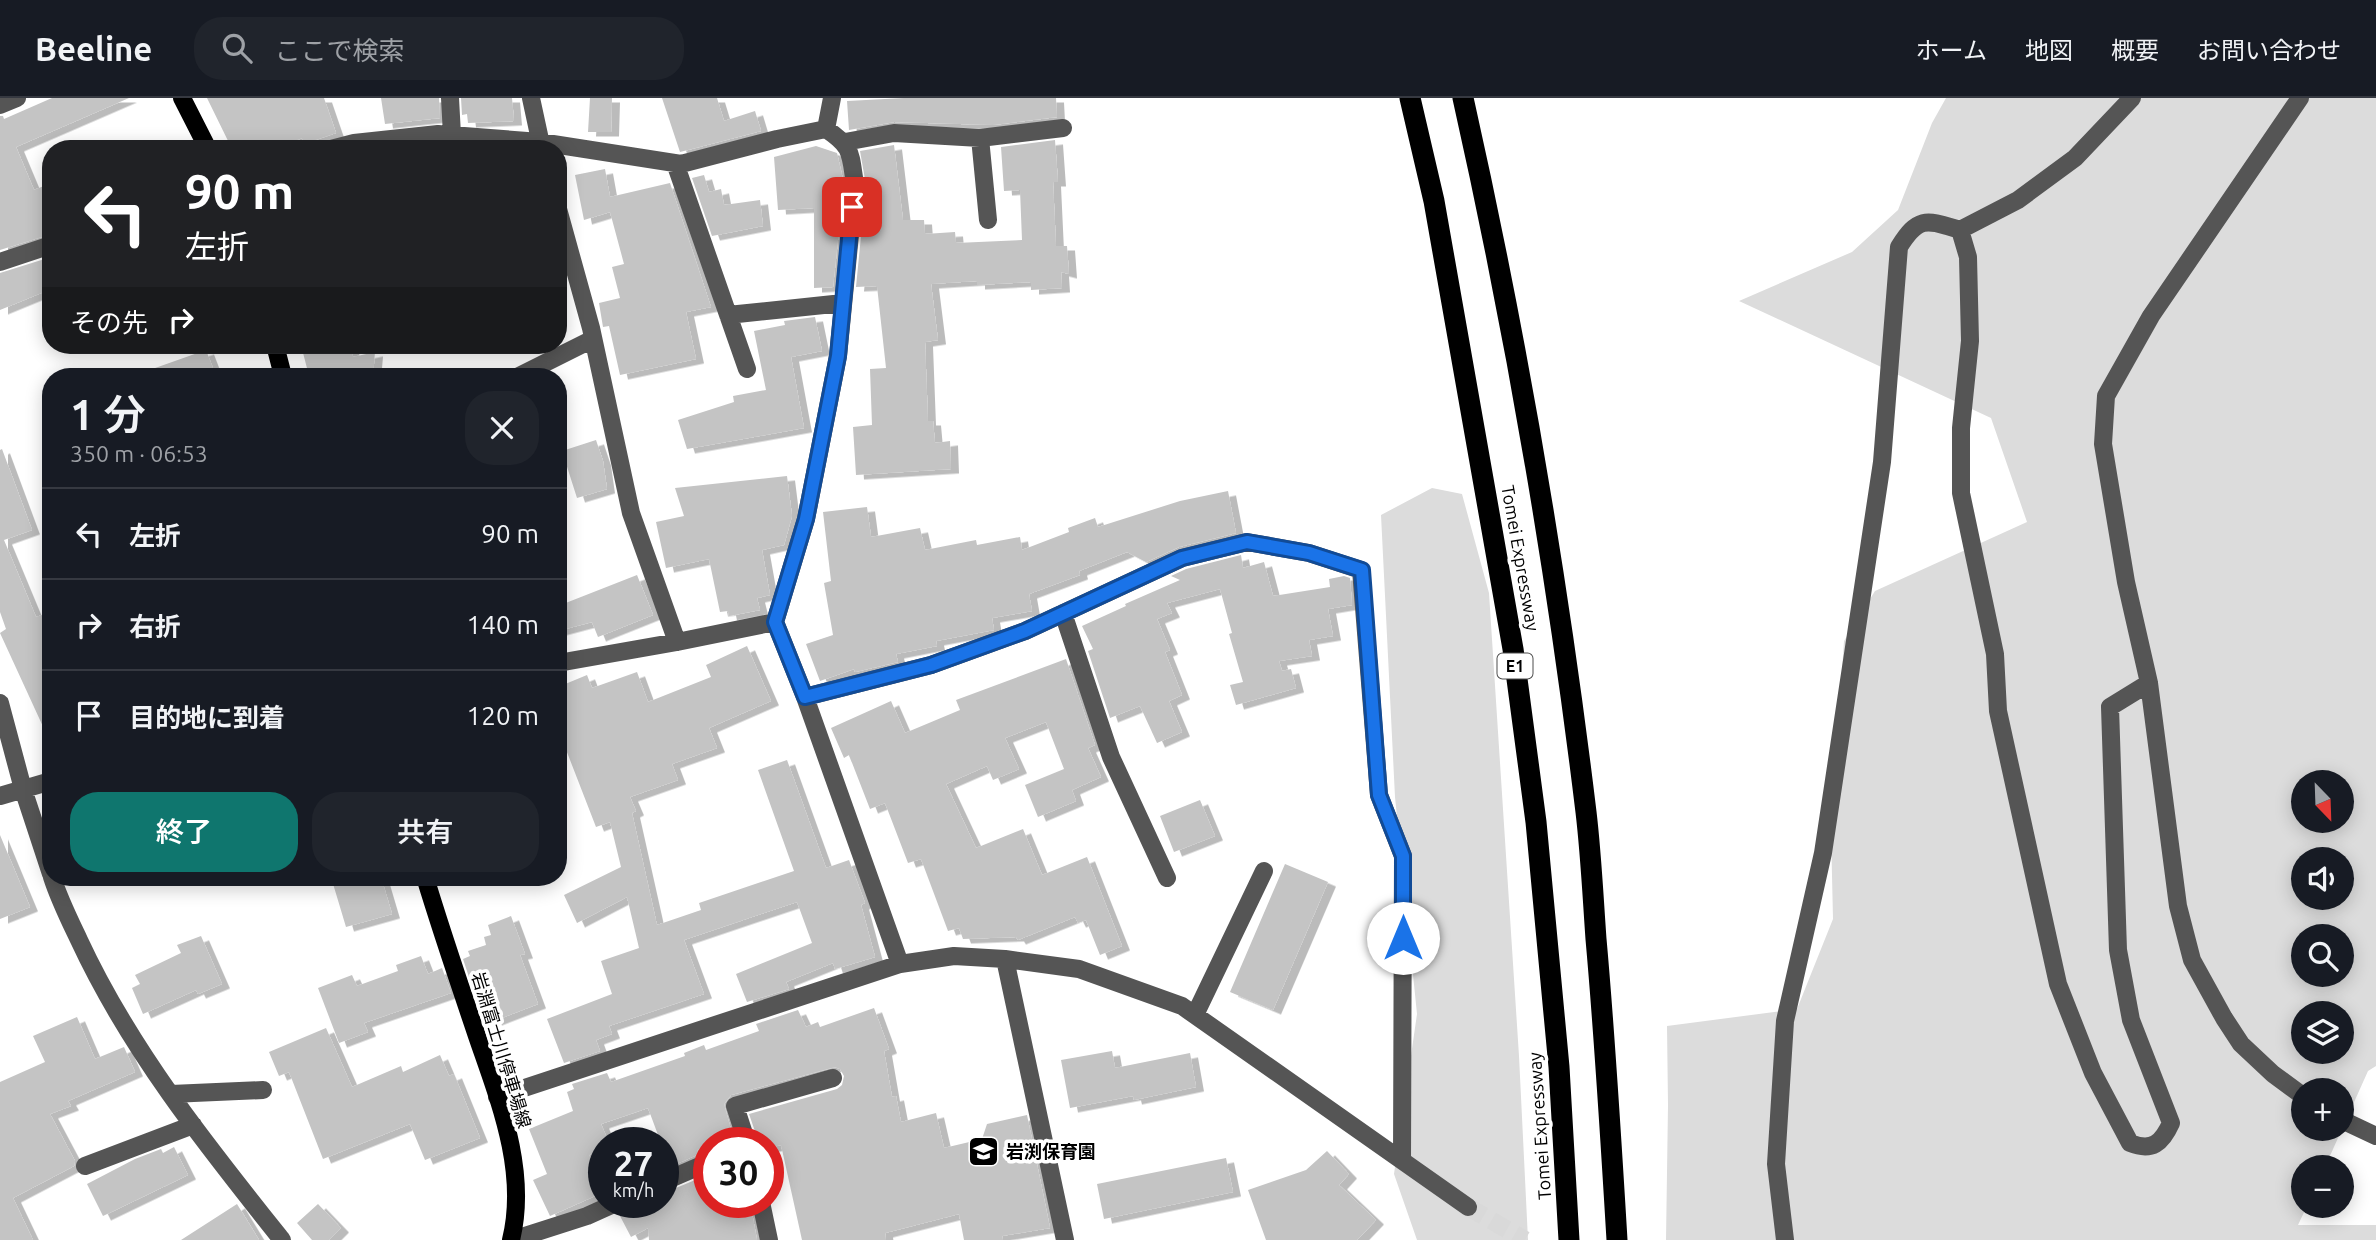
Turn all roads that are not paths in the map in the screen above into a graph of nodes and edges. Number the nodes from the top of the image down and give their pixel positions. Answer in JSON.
{"nodes":[{"id":1,"x":17,"y":98,"type":"edge"},
{"id":2,"x":182,"y":98,"type":"edge"},
{"id":3,"x":450,"y":98,"type":"edge"},
{"id":4,"x":531,"y":98,"type":"edge"},
{"id":5,"x":831,"y":98,"type":"edge"},
{"id":6,"x":1410,"y":98,"type":"edge"},
{"id":7,"x":1463,"y":98,"type":"edge"},
{"id":8,"x":2132,"y":98,"type":"edge"},
{"id":9,"x":2300,"y":98,"type":"edge"},
{"id":10,"x":0,"y":105,"type":"edge"},
{"id":11,"x":1063,"y":128,"type":"dead end"},
{"id":12,"x":826,"y":130,"type":"junction"},
{"id":13,"x":452,"y":135,"type":"junction"},
{"id":14,"x":981,"y":138,"type":"junction"},
{"id":15,"x":203,"y":140,"type":"edge"},
{"id":16,"x":384,"y":140,"type":"edge"},
{"id":17,"x":492,"y":140,"type":"edge"},
{"id":18,"x":540,"y":140,"type":"edge"},
{"id":19,"x":845,"y":142,"type":"junction"},
{"id":20,"x":567,"y":149,"type":"edge"},
{"id":21,"x":675,"y":163,"type":"junction"},
{"id":22,"x":988,"y":220,"type":"dead end"},
{"id":23,"x":1960,"y":230,"type":"junction"},
{"id":24,"x":567,"y":242,"type":"edge"},
{"id":25,"x":42,"y":248,"type":"edge"},
{"id":26,"x":0,"y":262,"type":"edge"},
{"id":27,"x":843,"y":303,"type":"junction"},
{"id":28,"x":728,"y":315,"type":"junction"},
{"id":29,"x":593,"y":339,"type":"junction"},
{"id":30,"x":567,"y":352,"type":"edge"},
{"id":31,"x":563,"y":354,"type":"edge"},
{"id":32,"x":535,"y":368,"type":"edge"},
{"id":33,"x":747,"y":369,"type":"dead end"},
{"id":34,"x":1063,"y":613,"type":"junction"},
{"id":35,"x":775,"y":622,"type":"junction"},
{"id":36,"x":677,"y":642,"type":"junction"},
{"id":37,"x":567,"y":661,"type":"edge"},
{"id":38,"x":2149,"y":683,"type":"junction"},
{"id":39,"x":805,"y":697,"type":"junction"},
{"id":40,"x":0,"y":703,"type":"edge"},
{"id":41,"x":42,"y":784,"type":"edge"},
{"id":42,"x":23,"y":789,"type":"junction"},
{"id":43,"x":0,"y":796,"type":"edge"},
{"id":44,"x":42,"y":847,"type":"edge"},
{"id":45,"x":1264,"y":871,"type":"dead end"},
{"id":46,"x":1167,"y":878,"type":"dead end"},
{"id":47,"x":54,"y":886,"type":"edge"},
{"id":48,"x":428,"y":886,"type":"edge"},
{"id":49,"x":1005,"y":959,"type":"junction"},
{"id":50,"x":900,"y":964,"type":"junction"},
{"id":51,"x":1195,"y":1015,"type":"junction"},
{"id":52,"x":833,"y":1078,"type":"dead end"},
{"id":53,"x":2291,"y":1087,"type":"edge"},
{"id":54,"x":262,"y":1090,"type":"dead end"},
{"id":55,"x":171,"y":1094,"type":"junction"},
{"id":56,"x":498,"y":1097,"type":"junction"},
{"id":57,"x":193,"y":1125,"type":"junction"},
{"id":58,"x":2354,"y":1126,"type":"edge"},
{"id":59,"x":741,"y":1127,"type":"edge"},
{"id":60,"x":2376,"y":1136,"type":"edge"},
{"id":61,"x":1402,"y":1159,"type":"junction"},
{"id":62,"x":85,"y":1166,"type":"dead end"},
{"id":63,"x":1468,"y":1207,"type":"tunnel mouth"},
{"id":64,"x":588,"y":1216,"type":"edge"},
{"id":65,"x":764,"y":1218,"type":"edge"},
{"id":66,"x":282,"y":1240,"type":"edge"},
{"id":67,"x":511,"y":1240,"type":"edge"},
{"id":68,"x":769,"y":1240,"type":"edge"},
{"id":69,"x":1065,"y":1240,"type":"edge"},
{"id":70,"x":1569,"y":1240,"type":"edge"},
{"id":71,"x":1618,"y":1240,"type":"edge"},
{"id":72,"x":1785,"y":1240,"type":"edge"}],
"edges":[{"from":1,"to":10,"type":"street"},
{"from":2,"to":15,"type":"main road"},
{"from":3,"to":13,"type":"street"},
{"from":4,"to":18,"type":"street"},
{"from":5,"to":12,"type":"street"},
{"from":6,"to":70,"type":"highway","name":"Tomei Expressway","number":"E1"},
{"from":7,"to":71,"type":"highway","name":"Tomei Expressway"},
{"from":8,"to":23,"type":"street"},
{"from":9,"to":38,"type":"street"},
{"from":11,"to":14,"type":"street"},
{"from":12,"to":19,"type":"street"},
{"from":12,"to":21,"type":"street"},
{"from":13,"to":16,"type":"street"},
{"from":13,"to":17,"type":"street"},
{"from":14,"to":19,"type":"street"},
{"from":14,"to":22,"type":"street"},
{"from":19,"to":27,"type":"street"},
{"from":20,"to":21,"type":"street"},
{"from":21,"to":28,"type":"street"},
{"from":23,"to":38,"type":"street"},
{"from":23,"to":72,"type":"street"},
{"from":24,"to":29,"type":"street"},
{"from":25,"to":26,"type":"street"},
{"from":27,"to":28,"type":"street"},
{"from":27,"to":35,"type":"street"},
{"from":28,"to":33,"type":"street"},
{"from":29,"to":30,"type":"street"},
{"from":29,"to":36,"type":"street"},
{"from":31,"to":32,"type":"street"},
{"from":34,"to":39,"type":"street"},
{"from":34,"to":46,"type":"street"},
{"from":34,"to":61,"type":"street"},
{"from":35,"to":36,"type":"street"},
{"from":35,"to":39,"type":"street"},
{"from":36,"to":37,"type":"street"},
{"from":38,"to":53,"type":"street"},
{"from":39,"to":50,"type":"street"},
{"from":40,"to":42,"type":"street"},
{"from":41,"to":42,"type":"street"},
{"from":42,"to":43,"type":"street"},
{"from":42,"to":44,"type":"street"},
{"from":45,"to":51,"type":"street"},
{"from":47,"to":55,"type":"street"},
{"from":48,"to":56,"type":"main road","name":"岩淵富士川停車場線"},
{"from":49,"to":50,"type":"street"},
{"from":49,"to":51,"type":"street"},
{"from":49,"to":69,"type":"street"},
{"from":50,"to":56,"type":"street"},
{"from":51,"to":61,"type":"street"},
{"from":52,"to":59,"type":"street"},
{"from":54,"to":55,"type":"street"},
{"from":55,"to":57,"type":"street"},
{"from":56,"to":67,"type":"main road","name":"岩淵富士川停車場線"},
{"from":57,"to":62,"type":"street"},
{"from":57,"to":66,"type":"street"},
{"from":58,"to":60,"type":"street"},
{"from":61,"to":63,"type":"street"},
{"from":64,"to":67,"type":"street"},
{"from":65,"to":68,"type":"street"}]}
